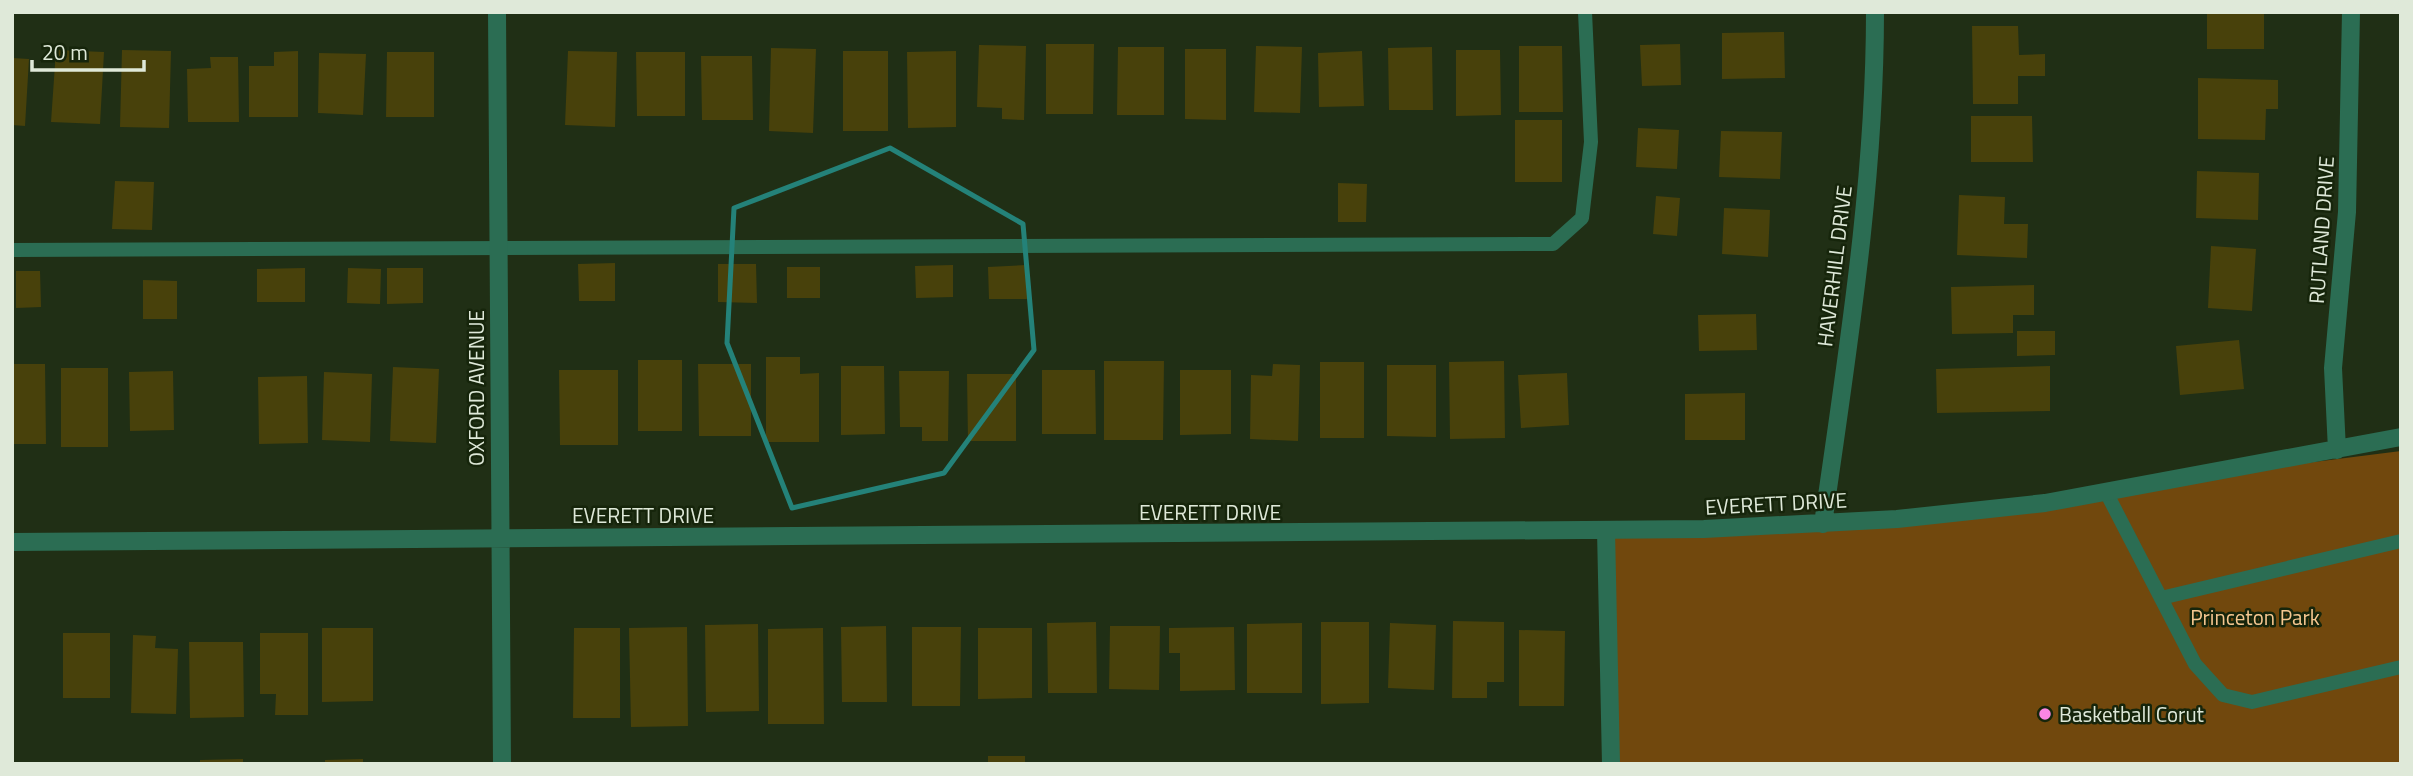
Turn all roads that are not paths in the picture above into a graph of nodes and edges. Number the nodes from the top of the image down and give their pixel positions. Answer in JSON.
{"nodes":[{"id":1,"x":497,"y":12,"type":"edge"},
{"id":2,"x":1585,"y":12,"type":"edge"},
{"id":3,"x":1875,"y":12,"type":"edge"},
{"id":4,"x":2351,"y":12,"type":"edge"},
{"id":5,"x":12,"y":250,"type":"edge"},
{"id":6,"x":498,"y":250,"type":"junction"},
{"id":7,"x":2401,"y":437,"type":"edge"},
{"id":8,"x":2337,"y":450,"type":"junction"},
{"id":9,"x":2106,"y":492,"type":"junction"},
{"id":10,"x":1823,"y":524,"type":"junction"},
{"id":11,"x":1606,"y":530,"type":"junction"},
{"id":12,"x":499,"y":539,"type":"junction"},
{"id":13,"x":2401,"y":541,"type":"edge"},
{"id":14,"x":12,"y":542,"type":"edge"},
{"id":15,"x":2161,"y":598,"type":"junction"},
{"id":16,"x":2401,"y":667,"type":"edge"},
{"id":17,"x":502,"y":764,"type":"edge"},
{"id":18,"x":1611,"y":764,"type":"edge"}],
"edges":[{"from":1,"to":6,"type":"street","name":"OXFORD AVENUE"},
{"from":2,"to":6,"type":"lane"},
{"from":3,"to":10,"type":"street","name":"HAVERHILL DRIVE"},
{"from":4,"to":8,"type":"street","name":"RUTLAND DRIVE"},
{"from":5,"to":6,"type":"lane"},
{"from":6,"to":12,"type":"street","name":"OXFORD AVENUE"},
{"from":7,"to":8,"type":"street","name":"EVERETT DRIVE"},
{"from":8,"to":9,"type":"street","name":"EVERETT DRIVE"},
{"from":9,"to":10,"type":"street","name":"EVERETT DRIVE"},
{"from":9,"to":15,"type":"lane"},
{"from":10,"to":11,"type":"street","name":"EVERETT DRIVE"},
{"from":11,"to":12,"type":"street","name":"EVERETT DRIVE"},
{"from":11,"to":18,"type":"street"},
{"from":12,"to":14,"type":"street","name":"EVERETT DRIVE"},
{"from":12,"to":17,"type":"street","name":"OXFORD AVENUE"},
{"from":13,"to":15,"type":"lane"},
{"from":15,"to":16,"type":"lane"}]}
